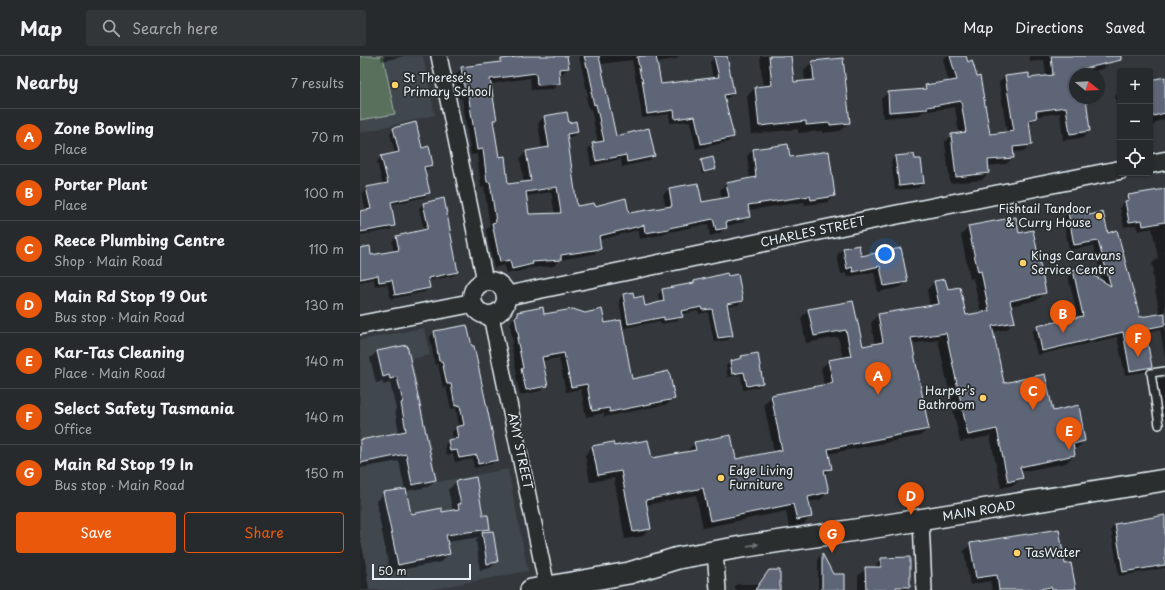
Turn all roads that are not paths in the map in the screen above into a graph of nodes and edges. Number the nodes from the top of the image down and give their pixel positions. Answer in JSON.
{"nodes":[{"id":1,"x":439,"y":56,"type":"edge"},
{"id":2,"x":1165,"y":161,"type":"edge"},
{"id":3,"x":1153,"y":163,"type":"edge"},
{"id":4,"x":1117,"y":171,"type":"edge"},
{"id":5,"x":485,"y":282,"type":"junction"},
{"id":6,"x":506,"y":296,"type":"junction"},
{"id":7,"x":472,"y":303,"type":"junction"},
{"id":8,"x":491,"y":316,"type":"junction"},
{"id":9,"x":360,"y":325,"type":"edge"},
{"id":10,"x":1165,"y":371,"type":"edge"},
{"id":11,"x":1160,"y":425,"type":"dead end"},
{"id":12,"x":1165,"y":480,"type":"edge"},
{"id":13,"x":1165,"y":492,"type":"edge"},
{"id":14,"x":922,"y":527,"type":"junction"},
{"id":15,"x":716,"y":558,"type":"junction"},
{"id":16,"x":539,"y":589,"type":"edge"},
{"id":17,"x":718,"y":590,"type":"edge"},
{"id":18,"x":924,"y":590,"type":"edge"}],
"edges":[{"from":1,"to":5,"type":"street"},
{"from":2,"to":3,"type":"street"},
{"from":4,"to":6,"type":"street","name":"CHARLES STREET"},
{"from":5,"to":6,"type":"street"},
{"from":5,"to":7,"type":"street"},
{"from":6,"to":8,"type":"street"},
{"from":7,"to":8,"type":"street"},
{"from":7,"to":9,"type":"street"},
{"from":8,"to":16,"type":"street","name":"AMY STREET"},
{"from":10,"to":11,"type":"lane"},
{"from":12,"to":14,"type":"main road","name":"MAIN ROAD"},
{"from":13,"to":14,"type":"main road","name":"MAIN ROAD"},
{"from":14,"to":15,"type":"main road","name":"MAIN ROAD"},
{"from":14,"to":18,"type":"street"},
{"from":15,"to":16,"type":"main road","name":"MAIN ROAD"},
{"from":15,"to":17,"type":"street"}]}
